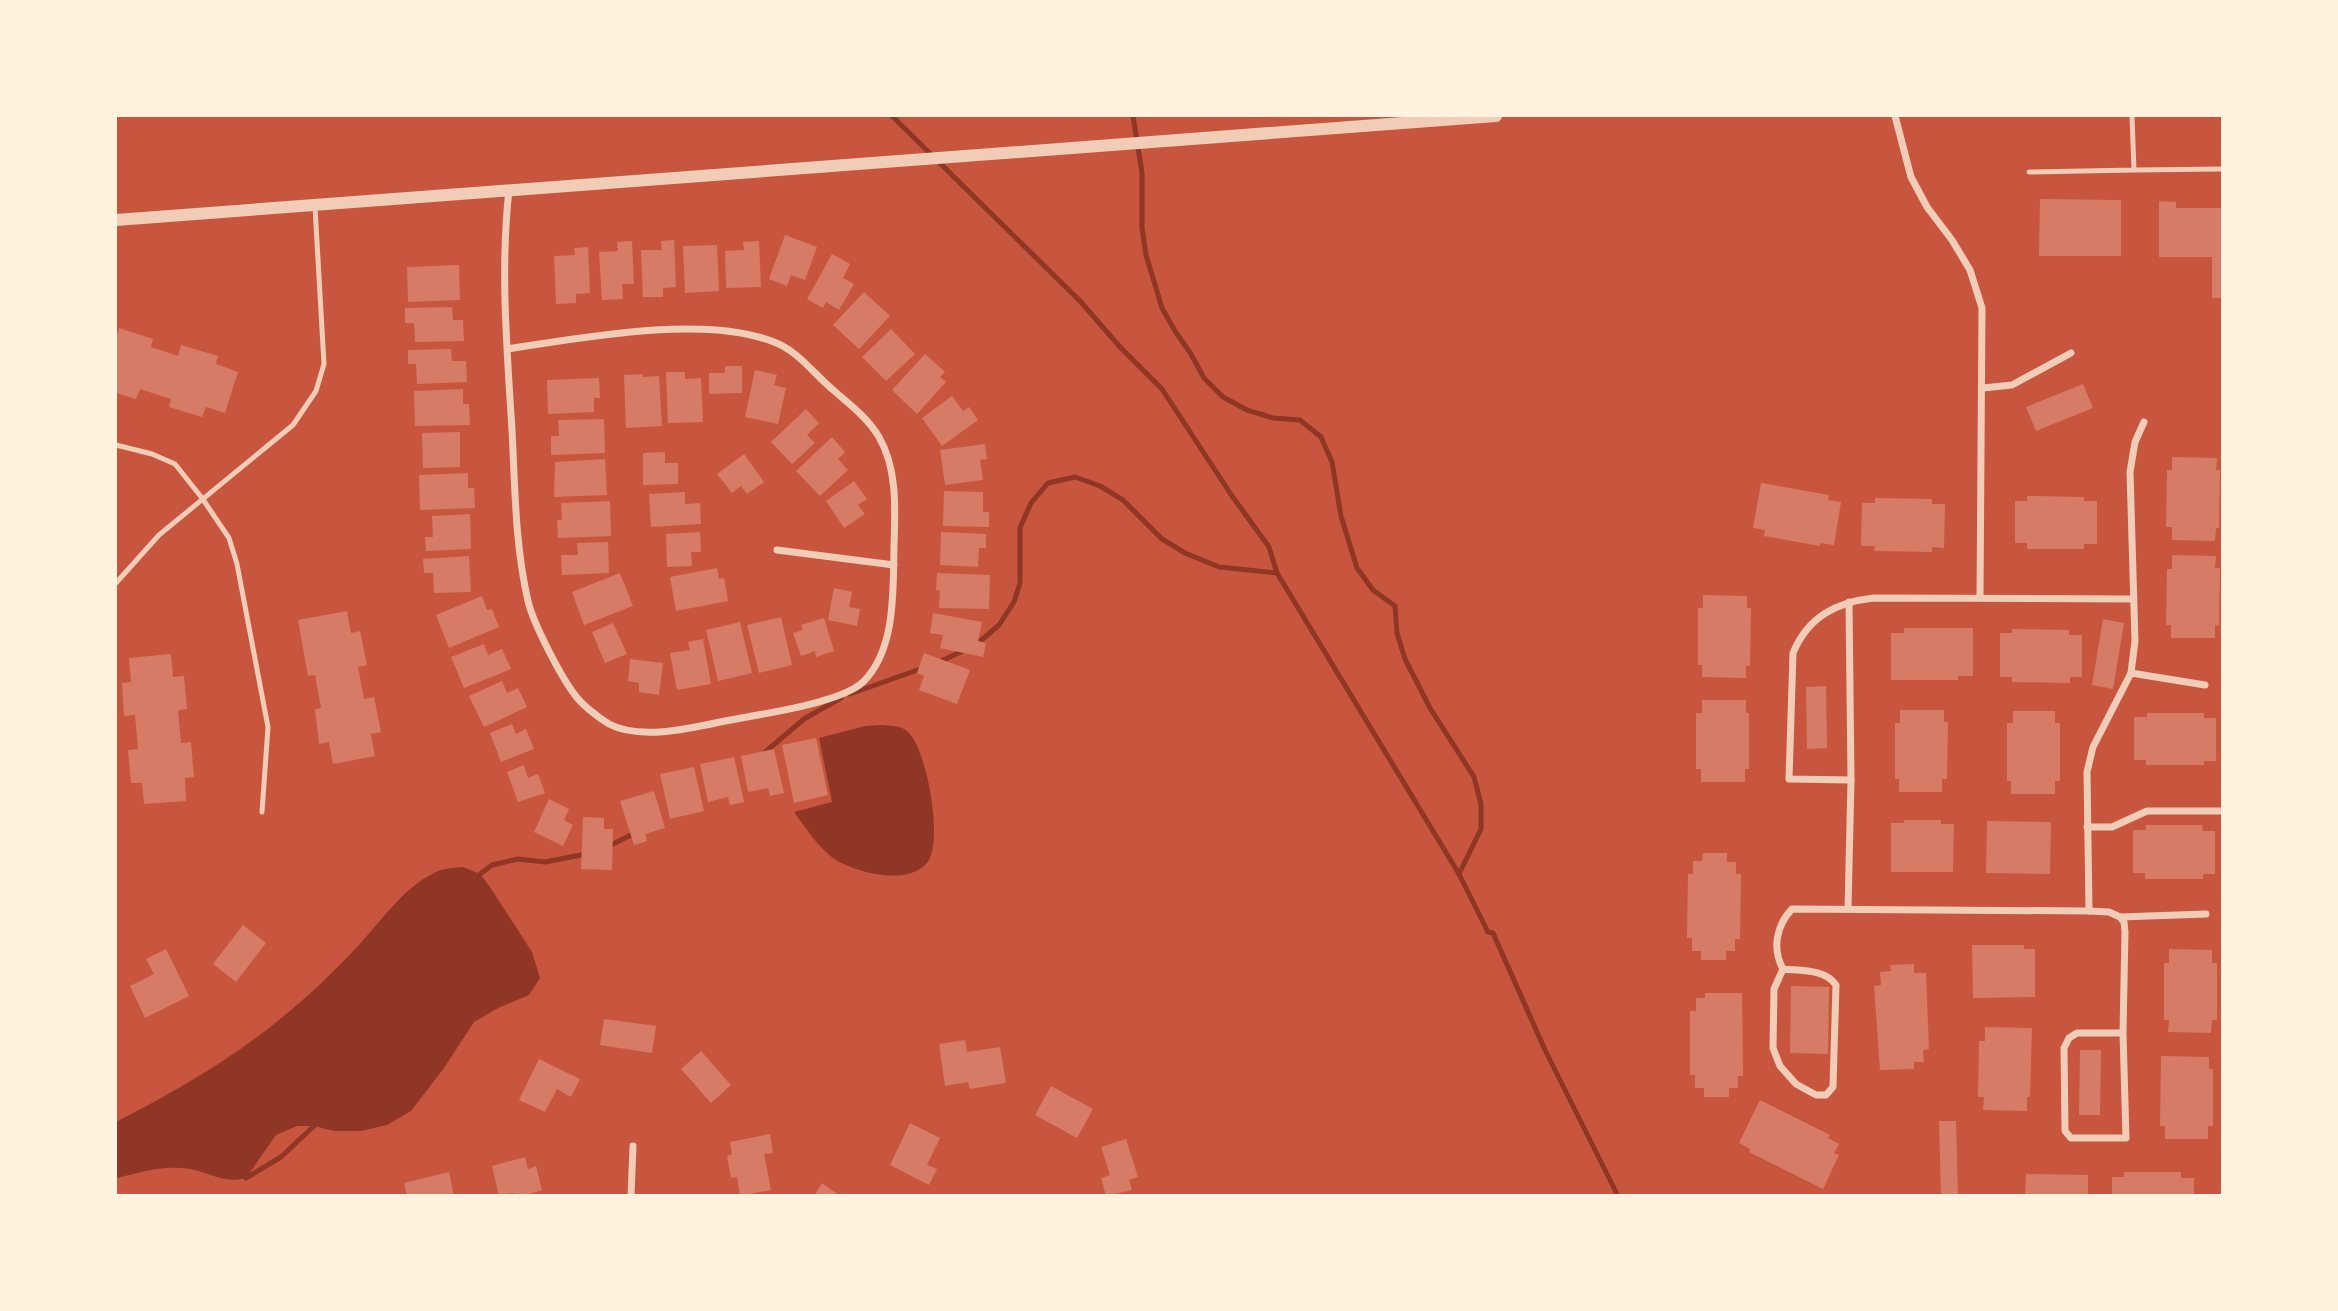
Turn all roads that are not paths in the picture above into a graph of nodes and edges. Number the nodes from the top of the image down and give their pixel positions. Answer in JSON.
{"nodes":[{"id":1,"x":1496,"y":116,"type":"edge"},
{"id":2,"x":1895,"y":116,"type":"edge"},
{"id":3,"x":2132,"y":116,"type":"edge"},
{"id":4,"x":2222,"y":169,"type":"edge"},
{"id":5,"x":2134,"y":170,"type":"junction"},
{"id":6,"x":2029,"y":172,"type":"dead end"},
{"id":7,"x":509,"y":189,"type":"junction"},
{"id":8,"x":314,"y":204,"type":"junction"},
{"id":9,"x":116,"y":220,"type":"edge"},
{"id":10,"x":507,"y":349,"type":"junction"},
{"id":11,"x":2071,"y":353,"type":"dead end"},
{"id":12,"x":1983,"y":388,"type":"junction"},
{"id":13,"x":2144,"y":422,"type":"dead end"},
{"id":14,"x":116,"y":445,"type":"edge"},
{"id":15,"x":202,"y":498,"type":"junction"},
{"id":16,"x":777,"y":550,"type":"dead end"},
{"id":17,"x":894,"y":565,"type":"junction"},
{"id":18,"x":116,"y":583,"type":"edge"},
{"id":19,"x":1980,"y":597,"type":"junction"},
{"id":20,"x":2132,"y":599,"type":"junction"},
{"id":21,"x":1849,"y":602,"type":"junction"},
{"id":22,"x":2132,"y":673,"type":"junction"},
{"id":23,"x":2204,"y":685,"type":"dead end"},
{"id":24,"x":1852,"y":780,"type":"junction"},
{"id":25,"x":2220,"y":811,"type":"dead end"},
{"id":26,"x":262,"y":812,"type":"dead end"},
{"id":27,"x":2087,"y":827,"type":"junction"},
{"id":28,"x":1848,"y":909,"type":"junction"},
{"id":29,"x":2089,"y":911,"type":"junction"},
{"id":30,"x":2206,"y":914,"type":"dead end"},
{"id":31,"x":2120,"y":917,"type":"junction"},
{"id":32,"x":1783,"y":969,"type":"junction"},
{"id":33,"x":2123,"y":1033,"type":"junction"},
{"id":34,"x":633,"y":1146,"type":"dead end"},
{"id":35,"x":631,"y":1195,"type":"edge"}],
"edges":[{"from":1,"to":7,"type":"street"},
{"from":2,"to":12,"type":"street"},
{"from":3,"to":5,"type":"lane"},
{"from":4,"to":5,"type":"lane"},
{"from":5,"to":6,"type":"lane"},
{"from":7,"to":8,"type":"street"},
{"from":7,"to":10,"type":"street"},
{"from":8,"to":9,"type":"street"},
{"from":8,"to":15,"type":"lane"},
{"from":10,"to":17,"type":"street"},
{"from":10,"to":17,"type":"street"},
{"from":11,"to":12,"type":"street"},
{"from":12,"to":19,"type":"street"},
{"from":13,"to":20,"type":"street"},
{"from":14,"to":15,"type":"lane"},
{"from":15,"to":18,"type":"lane"},
{"from":15,"to":26,"type":"lane"},
{"from":16,"to":17,"type":"street"},
{"from":19,"to":20,"type":"street"},
{"from":19,"to":21,"type":"street"},
{"from":20,"to":22,"type":"street"},
{"from":21,"to":24,"type":"street"},
{"from":21,"to":24,"type":"street"},
{"from":22,"to":23,"type":"street"},
{"from":22,"to":27,"type":"street"},
{"from":24,"to":28,"type":"street"},
{"from":25,"to":27,"type":"street"},
{"from":27,"to":29,"type":"street"},
{"from":28,"to":29,"type":"street"},
{"from":28,"to":32,"type":"street"},
{"from":29,"to":31,"type":"street"},
{"from":30,"to":31,"type":"street"},
{"from":31,"to":33,"type":"street"},
{"from":32,"to":32,"type":"street"},
{"from":33,"to":33,"type":"street"},
{"from":34,"to":35,"type":"street"}]}
